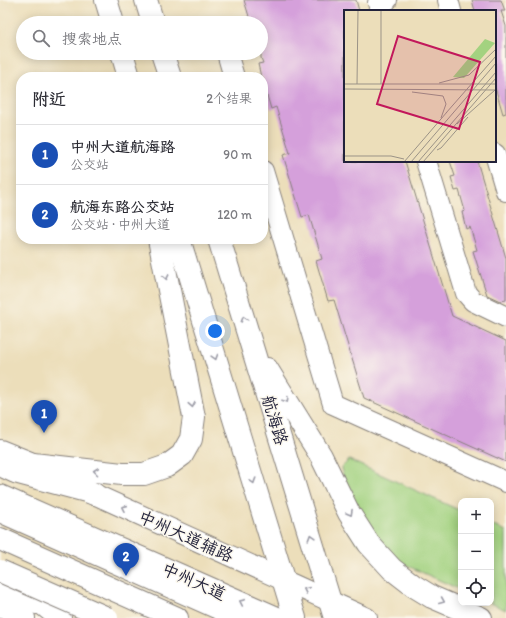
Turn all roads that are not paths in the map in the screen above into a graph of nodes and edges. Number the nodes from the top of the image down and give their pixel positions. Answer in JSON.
{"nodes":[{"id":1,"x":106,"y":0,"type":"edge"},
{"id":2,"x":146,"y":0,"type":"edge"},
{"id":3,"x":387,"y":0,"type":"edge"},
{"id":4,"x":448,"y":0,"type":"edge"},
{"id":5,"x":380,"y":10,"type":"edge"},
{"id":6,"x":451,"y":10,"type":"edge"},
{"id":7,"x":111,"y":16,"type":"edge"},
{"id":8,"x":151,"y":16,"type":"edge"},
{"id":9,"x":124,"y":60,"type":"edge"},
{"id":10,"x":164,"y":60,"type":"edge"},
{"id":11,"x":229,"y":60,"type":"edge"},
{"id":12,"x":128,"y":72,"type":"edge"},
{"id":13,"x":168,"y":72,"type":"edge"},
{"id":14,"x":233,"y":72,"type":"edge"},
{"id":15,"x":496,"y":157,"type":"edge"},
{"id":16,"x":426,"y":162,"type":"edge"},
{"id":17,"x":268,"y":188,"type":"edge"},
{"id":18,"x":506,"y":191,"type":"edge"},
{"id":19,"x":160,"y":244,"type":"edge"},
{"id":20,"x":180,"y":244,"type":"edge"},
{"id":21,"x":221,"y":244,"type":"edge"},
{"id":22,"x":506,"y":317,"type":"edge"},
{"id":23,"x":251,"y":343,"type":"junction"},
{"id":24,"x":0,"y":451,"type":"edge"},
{"id":25,"x":30,"y":464,"type":"junction"},
{"id":26,"x":0,"y":466,"type":"edge"},
{"id":27,"x":506,"y":482,"type":"edge"},
{"id":28,"x":94,"y":494,"type":"junction"},
{"id":29,"x":0,"y":496,"type":"edge"},
{"id":30,"x":0,"y":511,"type":"edge"},
{"id":31,"x":0,"y":539,"type":"edge"},
{"id":32,"x":0,"y":570,"type":"edge"},
{"id":33,"x":283,"y":580,"type":"junction"},
{"id":34,"x":0,"y":588,"type":"edge"},
{"id":35,"x":0,"y":607,"type":"edge"},
{"id":36,"x":333,"y":610,"type":"edge"},
{"id":37,"x":59,"y":616,"type":"edge"},
{"id":38,"x":25,"y":618,"type":"edge"},
{"id":39,"x":107,"y":618,"type":"edge"},
{"id":40,"x":177,"y":618,"type":"edge"},
{"id":41,"x":241,"y":618,"type":"edge"},
{"id":42,"x":277,"y":618,"type":"edge"},
{"id":43,"x":295,"y":618,"type":"edge"},
{"id":44,"x":367,"y":618,"type":"edge"},
{"id":45,"x":481,"y":618,"type":"edge"}],
"edges":[{"from":1,"to":7,"type":"main road"},
{"from":2,"to":8,"type":"main road"},
{"from":3,"to":5,"type":"street"},
{"from":4,"to":6,"type":"street"},
{"from":9,"to":12,"type":"main road"},
{"from":10,"to":13,"type":"main road"},
{"from":11,"to":14,"type":"street"},
{"from":15,"to":18,"type":"street"},
{"from":16,"to":22,"type":"street"},
{"from":17,"to":27,"type":"street"},
{"from":19,"to":25,"type":"main road","one_way":true},
{"from":20,"to":33,"type":"main road","one_way":true},
{"from":23,"to":21,"type":"main road","name":"航海路","one_way":true},
{"from":36,"to":23,"type":"main road","name":"航海路","one_way":true},
{"from":23,"to":45,"type":"main road","one_way":true},
{"from":24,"to":25,"type":"main road"},
{"from":25,"to":28,"type":"main road"},
{"from":26,"to":28,"type":"street","name":"中州大道辅路"},
{"from":33,"to":28,"type":"street","name":"中州大道辅路","one_way":true},
{"from":42,"to":29,"type":"main road","name":"中州大道","one_way":true},
{"from":30,"to":41,"type":"main road","name":"中州大道"},
{"from":31,"to":40,"type":"main road"},
{"from":32,"to":37,"type":"main road"},
{"from":32,"to":39,"type":"main road","bridge":true},
{"from":36,"to":33,"type":"street","name":"中州大道辅路","one_way":true},
{"from":33,"to":43,"type":"main road"},
{"from":34,"to":37,"type":"street"},
{"from":35,"to":38,"type":"street"},
{"from":36,"to":44,"type":"street","name":"中州大道辅路"}]}
